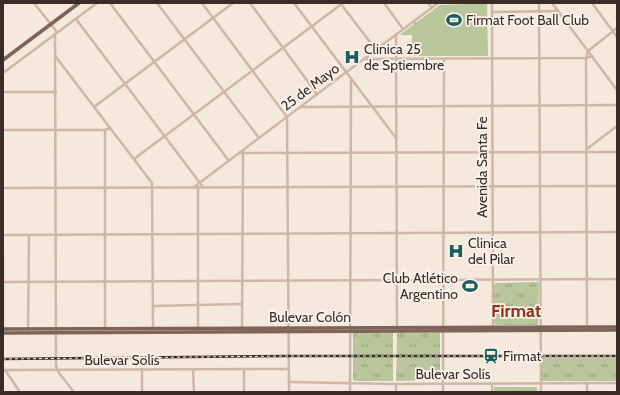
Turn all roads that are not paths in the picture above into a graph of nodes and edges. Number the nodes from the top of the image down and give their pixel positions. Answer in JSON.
{"nodes":[{"id":1,"x":34,"y":3,"type":"edge"},
{"id":2,"x":79,"y":3,"type":"edge"},
{"id":3,"x":97,"y":3,"type":"edge"},
{"id":4,"x":110,"y":3,"type":"edge"},
{"id":5,"x":157,"y":3,"type":"edge"},
{"id":6,"x":202,"y":3,"type":"edge"},
{"id":7,"x":233,"y":3,"type":"edge"},
{"id":8,"x":250,"y":3,"type":"edge"},
{"id":9,"x":294,"y":3,"type":"edge"},
{"id":10,"x":342,"y":3,"type":"edge"},
{"id":11,"x":384,"y":3,"type":"edge"},
{"id":12,"x":428,"y":3,"type":"edge"},
{"id":13,"x":438,"y":3,"type":"edge"},
{"id":14,"x":492,"y":3,"type":"edge"},
{"id":15,"x":539,"y":3,"type":"edge"},
{"id":16,"x":552,"y":3,"type":"edge"},
{"id":17,"x":592,"y":3,"type":"edge"},
{"id":18,"x":432,"y":8,"type":"junction"},
{"id":19,"x":557,"y":10,"type":"junction"},
{"id":20,"x":539,"y":11,"type":"junction"},
{"id":21,"x":492,"y":12,"type":"junction"},
{"id":22,"x":214,"y":18,"type":"junction"},
{"id":23,"x":76,"y":19,"type":"junction"},
{"id":24,"x":51,"y":24,"type":"junction"},
{"id":25,"x":312,"y":26,"type":"junction"},
{"id":26,"x":617,"y":28,"type":"edge"},
{"id":27,"x":403,"y":29,"type":"junction"},
{"id":28,"x":613,"y":31,"type":"junction"},
{"id":29,"x":56,"y":33,"type":"junction"},
{"id":30,"x":396,"y":34,"type":"junction"},
{"id":31,"x":617,"y":37,"type":"edge"},
{"id":32,"x":184,"y":40,"type":"junction"},
{"id":33,"x":283,"y":48,"type":"junction"},
{"id":34,"x":376,"y":50,"type":"junction"},
{"id":35,"x":588,"y":50,"type":"junction"},
{"id":36,"x":55,"y":56,"type":"junction"},
{"id":37,"x":592,"y":56,"type":"junction"},
{"id":38,"x":586,"y":58,"type":"junction"},
{"id":39,"x":363,"y":59,"type":"junction"},
{"id":40,"x":396,"y":59,"type":"junction"},
{"id":41,"x":444,"y":59,"type":"junction"},
{"id":42,"x":492,"y":59,"type":"junction"},
{"id":43,"x":539,"y":59,"type":"junction"},
{"id":44,"x":3,"y":60,"type":"edge"},
{"id":45,"x":155,"y":62,"type":"junction"},
{"id":46,"x":253,"y":70,"type":"junction"},
{"id":47,"x":346,"y":72,"type":"junction"},
{"id":48,"x":3,"y":73,"type":"edge"},
{"id":49,"x":351,"y":79,"type":"junction"},
{"id":50,"x":125,"y":84,"type":"junction"},
{"id":51,"x":617,"y":90,"type":"edge"},
{"id":52,"x":3,"y":92,"type":"edge"},
{"id":53,"x":56,"y":92,"type":"junction"},
{"id":54,"x":224,"y":92,"type":"junction"},
{"id":55,"x":317,"y":94,"type":"junction"},
{"id":56,"x":617,"y":105,"type":"edge"},
{"id":57,"x":492,"y":106,"type":"junction"},
{"id":58,"x":539,"y":106,"type":"junction"},
{"id":59,"x":586,"y":106,"type":"junction"},
{"id":60,"x":94,"y":107,"type":"junction"},
{"id":61,"x":300,"y":107,"type":"junction"},
{"id":62,"x":351,"y":107,"type":"junction"},
{"id":63,"x":372,"y":107,"type":"junction"},
{"id":64,"x":396,"y":107,"type":"junction"},
{"id":65,"x":444,"y":107,"type":"junction"},
{"id":66,"x":194,"y":114,"type":"junction"},
{"id":67,"x":287,"y":116,"type":"junction"},
{"id":68,"x":617,"y":126,"type":"edge"},
{"id":69,"x":110,"y":128,"type":"junction"},
{"id":70,"x":3,"y":130,"type":"edge"},
{"id":71,"x":56,"y":130,"type":"junction"},
{"id":72,"x":105,"y":130,"type":"junction"},
{"id":73,"x":165,"y":136,"type":"junction"},
{"id":74,"x":259,"y":138,"type":"junction"},
{"id":75,"x":397,"y":138,"type":"junction"},
{"id":76,"x":586,"y":151,"type":"junction"},
{"id":77,"x":243,"y":152,"type":"junction"},
{"id":78,"x":397,"y":152,"type":"junction"},
{"id":79,"x":444,"y":152,"type":"junction"},
{"id":80,"x":492,"y":152,"type":"junction"},
{"id":81,"x":539,"y":152,"type":"junction"},
{"id":82,"x":617,"y":152,"type":"edge"},
{"id":83,"x":288,"y":153,"type":"junction"},
{"id":84,"x":351,"y":153,"type":"junction"},
{"id":85,"x":134,"y":159,"type":"junction"},
{"id":86,"x":229,"y":161,"type":"junction"},
{"id":87,"x":200,"y":183,"type":"junction"},
{"id":88,"x":397,"y":186,"type":"junction"},
{"id":89,"x":444,"y":186,"type":"junction"},
{"id":90,"x":492,"y":186,"type":"junction"},
{"id":91,"x":540,"y":186,"type":"junction"},
{"id":92,"x":587,"y":186,"type":"junction"},
{"id":93,"x":617,"y":186,"type":"edge"},
{"id":94,"x":204,"y":187,"type":"junction"},
{"id":95,"x":242,"y":187,"type":"junction"},
{"id":96,"x":288,"y":187,"type":"junction"},
{"id":97,"x":350,"y":187,"type":"junction"},
{"id":98,"x":3,"y":188,"type":"edge"},
{"id":99,"x":56,"y":188,"type":"junction"},
{"id":100,"x":105,"y":188,"type":"junction"},
{"id":101,"x":153,"y":188,"type":"junction"},
{"id":102,"x":194,"y":188,"type":"junction"},
{"id":103,"x":198,"y":188,"type":"junction"},
{"id":104,"x":617,"y":232,"type":"edge"},
{"id":105,"x":350,"y":233,"type":"junction"},
{"id":106,"x":397,"y":233,"type":"junction"},
{"id":107,"x":444,"y":233,"type":"junction"},
{"id":108,"x":492,"y":233,"type":"junction"},
{"id":109,"x":540,"y":233,"type":"junction"},
{"id":110,"x":587,"y":233,"type":"junction"},
{"id":111,"x":105,"y":234,"type":"junction"},
{"id":112,"x":153,"y":234,"type":"junction"},
{"id":113,"x":198,"y":234,"type":"junction"},
{"id":114,"x":242,"y":234,"type":"junction"},
{"id":115,"x":288,"y":234,"type":"junction"},
{"id":116,"x":3,"y":235,"type":"edge"},
{"id":117,"x":29,"y":235,"type":"junction"},
{"id":118,"x":56,"y":235,"type":"junction"},
{"id":119,"x":3,"y":255,"type":"edge"},
{"id":120,"x":617,"y":279,"type":"edge"},
{"id":121,"x":350,"y":280,"type":"junction"},
{"id":122,"x":397,"y":280,"type":"junction"},
{"id":123,"x":444,"y":280,"type":"junction"},
{"id":124,"x":492,"y":280,"type":"junction"},
{"id":125,"x":540,"y":280,"type":"junction"},
{"id":126,"x":587,"y":280,"type":"junction"},
{"id":127,"x":105,"y":281,"type":"junction"},
{"id":128,"x":153,"y":281,"type":"junction"},
{"id":129,"x":198,"y":281,"type":"junction"},
{"id":130,"x":242,"y":281,"type":"junction"},
{"id":131,"x":288,"y":281,"type":"junction"},
{"id":132,"x":3,"y":282,"type":"edge"},
{"id":133,"x":29,"y":282,"type":"junction"},
{"id":134,"x":57,"y":282,"type":"junction"},
{"id":135,"x":242,"y":304,"type":"junction"},
{"id":136,"x":198,"y":305,"type":"junction"},
{"id":137,"x":153,"y":306,"type":"junction"},
{"id":138,"x":617,"y":327,"type":"edge"},
{"id":139,"x":3,"y":329,"type":"edge"},
{"id":140,"x":397,"y":329,"type":"junction"},
{"id":141,"x":443,"y":329,"type":"junction"},
{"id":142,"x":493,"y":329,"type":"junction"},
{"id":143,"x":541,"y":329,"type":"junction"},
{"id":144,"x":587,"y":329,"type":"junction"},
{"id":145,"x":153,"y":330,"type":"junction"},
{"id":146,"x":198,"y":330,"type":"junction"},
{"id":147,"x":242,"y":330,"type":"junction"},
{"id":148,"x":289,"y":330,"type":"junction"},
{"id":149,"x":350,"y":330,"type":"junction"},
{"id":150,"x":617,"y":330,"type":"edge"},
{"id":151,"x":29,"y":331,"type":"junction"},
{"id":152,"x":57,"y":331,"type":"junction"},
{"id":153,"x":105,"y":331,"type":"junction"},
{"id":154,"x":3,"y":333,"type":"edge"},
{"id":155,"x":193,"y":369,"type":"junction"},
{"id":156,"x":244,"y":369,"type":"junction"},
{"id":157,"x":289,"y":369,"type":"junction"},
{"id":158,"x":4,"y":370,"type":"edge"},
{"id":159,"x":57,"y":370,"type":"junction"},
{"id":160,"x":142,"y":370,"type":"junction"},
{"id":161,"x":289,"y":382,"type":"junction"},
{"id":162,"x":350,"y":383,"type":"junction"},
{"id":163,"x":587,"y":383,"type":"junction"},
{"id":164,"x":617,"y":383,"type":"edge"},
{"id":165,"x":396,"y":384,"type":"junction"},
{"id":166,"x":443,"y":384,"type":"junction"},
{"id":167,"x":492,"y":384,"type":"junction"},
{"id":168,"x":540,"y":384,"type":"junction"},
{"id":169,"x":20,"y":392,"type":"edge"},
{"id":170,"x":74,"y":392,"type":"edge"},
{"id":171,"x":142,"y":392,"type":"edge"},
{"id":172,"x":194,"y":392,"type":"edge"},
{"id":173,"x":244,"y":392,"type":"edge"},
{"id":174,"x":289,"y":392,"type":"edge"},
{"id":175,"x":350,"y":392,"type":"edge"},
{"id":176,"x":396,"y":392,"type":"edge"},
{"id":177,"x":443,"y":392,"type":"edge"},
{"id":178,"x":492,"y":392,"type":"edge"},
{"id":179,"x":541,"y":392,"type":"edge"},
{"id":180,"x":587,"y":392,"type":"edge"}],
"edges":[{"from":1,"to":24,"type":"street"},
{"from":2,"to":24,"type":"main road"},
{"from":3,"to":23,"type":"street"},
{"from":4,"to":45,"type":"street"},
{"from":5,"to":32,"type":"street"},
{"from":6,"to":22,"type":"street"},
{"from":7,"to":22,"type":"street"},
{"from":8,"to":33,"type":"street"},
{"from":9,"to":25,"type":"street"},
{"from":10,"to":25,"type":"street"},
{"from":10,"to":34,"type":"street"},
{"from":11,"to":27,"type":"street"},
{"from":12,"to":18,"type":"street"},
{"from":13,"to":18,"type":"street","name":"25 de Mayo"},
{"from":14,"to":21,"type":"street","name":"Avenida Santa Fe"},
{"from":15,"to":20,"type":"street"},
{"from":16,"to":19,"type":"street"},
{"from":17,"to":28,"type":"street"},
{"from":18,"to":27,"type":"street","name":"25 de Mayo"},
{"from":19,"to":20,"type":"street"},
{"from":19,"to":35,"type":"street"},
{"from":20,"to":21,"type":"street"},
{"from":20,"to":43,"type":"street"},
{"from":21,"to":42,"type":"street","name":"Avenida Santa Fe"},
{"from":22,"to":32,"type":"street"},
{"from":22,"to":46,"type":"street"},
{"from":23,"to":29,"type":"street"},
{"from":23,"to":50,"type":"street"},
{"from":24,"to":29,"type":"street"},
{"from":24,"to":44,"type":"main road"},
{"from":25,"to":33,"type":"street"},
{"from":25,"to":47,"type":"street"},
{"from":26,"to":28,"type":"street"},
{"from":27,"to":30,"type":"street","name":"25 de Mayo"},
{"from":28,"to":31,"type":"street"},
{"from":28,"to":35,"type":"street"},
{"from":29,"to":36,"type":"street"},
{"from":29,"to":48,"type":"street"},
{"from":30,"to":34,"type":"street","name":"25 de Mayo"},
{"from":30,"to":40,"type":"street"},
{"from":32,"to":45,"type":"street"},
{"from":32,"to":54,"type":"street"},
{"from":33,"to":46,"type":"street"},
{"from":33,"to":55,"type":"street"},
{"from":34,"to":39,"type":"street","name":"25 de Mayo"},
{"from":35,"to":37,"type":"street"},
{"from":35,"to":38,"type":"street"},
{"from":36,"to":53,"type":"street"},
{"from":36,"to":60,"type":"street"},
{"from":37,"to":38,"type":"street"},
{"from":37,"to":51,"type":"street"},
{"from":38,"to":43,"type":"street"},
{"from":38,"to":59,"type":"street"},
{"from":39,"to":40,"type":"street"},
{"from":39,"to":47,"type":"street","name":"25 de Mayo"},
{"from":40,"to":41,"type":"street"},
{"from":40,"to":64,"type":"street"},
{"from":41,"to":42,"type":"street"},
{"from":41,"to":65,"type":"street"},
{"from":42,"to":43,"type":"street"},
{"from":42,"to":57,"type":"street","name":"Avenida Santa Fe"},
{"from":43,"to":58,"type":"street"},
{"from":45,"to":50,"type":"street"},
{"from":45,"to":66,"type":"street"},
{"from":46,"to":54,"type":"street"},
{"from":46,"to":67,"type":"street"},
{"from":47,"to":49,"type":"street"},
{"from":47,"to":55,"type":"street","name":"25 de Mayo"},
{"from":49,"to":62,"type":"street"},
{"from":49,"to":63,"type":"street"},
{"from":50,"to":60,"type":"street"},
{"from":50,"to":73,"type":"street"},
{"from":52,"to":53,"type":"street"},
{"from":53,"to":71,"type":"street"},
{"from":54,"to":66,"type":"street"},
{"from":54,"to":74,"type":"street"},
{"from":55,"to":61,"type":"street","name":"25 de Mayo"},
{"from":56,"to":59,"type":"street"},
{"from":57,"to":58,"type":"street"},
{"from":57,"to":65,"type":"street"},
{"from":57,"to":80,"type":"street","name":"Avenida Santa Fe"},
{"from":58,"to":59,"type":"street"},
{"from":58,"to":81,"type":"street"},
{"from":59,"to":76,"type":"street"},
{"from":60,"to":69,"type":"street"},
{"from":61,"to":62,"type":"street"},
{"from":61,"to":67,"type":"street","name":"25 de Mayo"},
{"from":62,"to":63,"type":"street"},
{"from":62,"to":84,"type":"street"},
{"from":63,"to":64,"type":"street"},
{"from":63,"to":75,"type":"street"},
{"from":64,"to":65,"type":"street"},
{"from":64,"to":75,"type":"street"},
{"from":65,"to":79,"type":"street"},
{"from":66,"to":73,"type":"street"},
{"from":66,"to":86,"type":"street"},
{"from":67,"to":74,"type":"street","name":"25 de Mayo"},
{"from":67,"to":83,"type":"street"},
{"from":68,"to":76,"type":"street"},
{"from":69,"to":72,"type":"street"},
{"from":69,"to":85,"type":"street"},
{"from":70,"to":71,"type":"street"},
{"from":71,"to":72,"type":"street"},
{"from":71,"to":99,"type":"street"},
{"from":72,"to":100,"type":"street"},
{"from":73,"to":85,"type":"street"},
{"from":73,"to":87,"type":"street"},
{"from":74,"to":77,"type":"street","name":"25 de Mayo"},
{"from":75,"to":78,"type":"street"},
{"from":76,"to":81,"type":"street"},
{"from":76,"to":82,"type":"street"},
{"from":76,"to":92,"type":"street"},
{"from":77,"to":83,"type":"street"},
{"from":77,"to":86,"type":"street","name":"25 de Mayo"},
{"from":77,"to":95,"type":"street"},
{"from":78,"to":79,"type":"street"},
{"from":78,"to":84,"type":"street"},
{"from":78,"to":88,"type":"street"},
{"from":79,"to":80,"type":"street"},
{"from":79,"to":89,"type":"street"},
{"from":80,"to":81,"type":"street"},
{"from":80,"to":90,"type":"street","name":"Avenida Santa Fe"},
{"from":81,"to":91,"type":"street"},
{"from":83,"to":84,"type":"street"},
{"from":83,"to":96,"type":"street"},
{"from":84,"to":97,"type":"street"},
{"from":85,"to":101,"type":"street"},
{"from":86,"to":87,"type":"street","name":"25 de Mayo"},
{"from":87,"to":94,"type":"street"},
{"from":87,"to":102,"type":"street","name":"25 de Mayo"},
{"from":87,"to":103,"type":"street"},
{"from":88,"to":89,"type":"street"},
{"from":88,"to":97,"type":"street"},
{"from":88,"to":106,"type":"street"},
{"from":89,"to":90,"type":"street"},
{"from":89,"to":107,"type":"street"},
{"from":90,"to":91,"type":"street"},
{"from":90,"to":108,"type":"street","name":"Avenida Santa Fe"},
{"from":91,"to":92,"type":"street"},
{"from":91,"to":109,"type":"street"},
{"from":92,"to":93,"type":"street"},
{"from":92,"to":110,"type":"street"},
{"from":94,"to":95,"type":"street"},
{"from":94,"to":103,"type":"street"},
{"from":95,"to":96,"type":"street"},
{"from":95,"to":114,"type":"street"},
{"from":96,"to":97,"type":"street"},
{"from":96,"to":115,"type":"street"},
{"from":97,"to":105,"type":"street"},
{"from":98,"to":99,"type":"street"},
{"from":99,"to":100,"type":"street"},
{"from":99,"to":118,"type":"street"},
{"from":100,"to":101,"type":"street"},
{"from":100,"to":111,"type":"street"},
{"from":101,"to":102,"type":"street"},
{"from":101,"to":112,"type":"street"},
{"from":102,"to":103,"type":"street"},
{"from":103,"to":113,"type":"street"},
{"from":104,"to":110,"type":"street"},
{"from":105,"to":106,"type":"street"},
{"from":105,"to":115,"type":"street"},
{"from":105,"to":121,"type":"street"},
{"from":106,"to":107,"type":"street"},
{"from":106,"to":122,"type":"street"},
{"from":107,"to":108,"type":"street"},
{"from":107,"to":123,"type":"street"},
{"from":108,"to":109,"type":"street"},
{"from":108,"to":124,"type":"street","name":"Avenida Santa Fe"},
{"from":109,"to":110,"type":"street"},
{"from":109,"to":125,"type":"street"},
{"from":110,"to":126,"type":"street"},
{"from":111,"to":112,"type":"street"},
{"from":111,"to":118,"type":"street"},
{"from":111,"to":127,"type":"street"},
{"from":112,"to":113,"type":"street"},
{"from":112,"to":128,"type":"street"},
{"from":113,"to":114,"type":"street"},
{"from":113,"to":129,"type":"street"},
{"from":114,"to":115,"type":"street"},
{"from":114,"to":130,"type":"street"},
{"from":115,"to":131,"type":"street"},
{"from":116,"to":117,"type":"street"},
{"from":117,"to":118,"type":"street"},
{"from":117,"to":133,"type":"street"},
{"from":118,"to":134,"type":"street"},
{"from":119,"to":132,"type":"street"},
{"from":120,"to":126,"type":"street"},
{"from":121,"to":122,"type":"street"},
{"from":121,"to":131,"type":"street"},
{"from":121,"to":149,"type":"street"},
{"from":122,"to":123,"type":"street"},
{"from":122,"to":140,"type":"street"},
{"from":123,"to":124,"type":"street"},
{"from":123,"to":141,"type":"street"},
{"from":124,"to":125,"type":"street"},
{"from":124,"to":142,"type":"street","name":"Avenida Santa Fe"},
{"from":125,"to":126,"type":"street"},
{"from":125,"to":143,"type":"street"},
{"from":126,"to":144,"type":"street"},
{"from":127,"to":128,"type":"street"},
{"from":127,"to":134,"type":"street"},
{"from":127,"to":153,"type":"street"},
{"from":128,"to":129,"type":"street"},
{"from":128,"to":137,"type":"street"},
{"from":129,"to":130,"type":"street"},
{"from":129,"to":136,"type":"street"},
{"from":130,"to":131,"type":"street"},
{"from":130,"to":135,"type":"street"},
{"from":131,"to":148,"type":"street"},
{"from":132,"to":133,"type":"street"},
{"from":132,"to":139,"type":"street"},
{"from":133,"to":134,"type":"street"},
{"from":133,"to":151,"type":"street"},
{"from":134,"to":152,"type":"street"},
{"from":135,"to":136,"type":"street"},
{"from":135,"to":147,"type":"street"},
{"from":136,"to":137,"type":"street"},
{"from":136,"to":146,"type":"street"},
{"from":137,"to":145,"type":"street"},
{"from":138,"to":144,"type":"main road","name":"Bulevar Colón"},
{"from":139,"to":151,"type":"main road","name":"Bulevar Colón"},
{"from":139,"to":154,"type":"street"},
{"from":140,"to":141,"type":"main road","name":"Bulevar Colón"},
{"from":140,"to":149,"type":"main road","name":"Bulevar Colón"},
{"from":141,"to":142,"type":"main road","name":"Bulevar Colón"},
{"from":141,"to":166,"type":"street"},
{"from":142,"to":143,"type":"main road","name":"Bulevar Colón"},
{"from":143,"to":144,"type":"main road","name":"Bulevar Colón"},
{"from":143,"to":168,"type":"street"},
{"from":144,"to":150,"type":"main road","name":"Bulevar Colón"},
{"from":145,"to":146,"type":"main road","name":"Bulevar Colón"},
{"from":145,"to":153,"type":"main road","name":"Bulevar Colón"},
{"from":146,"to":147,"type":"main road","name":"Bulevar Colón"},
{"from":147,"to":148,"type":"main road","name":"Bulevar Colón"},
{"from":148,"to":149,"type":"main road","name":"Bulevar Colón"},
{"from":148,"to":157,"type":"street"},
{"from":149,"to":162,"type":"street"},
{"from":151,"to":152,"type":"main road","name":"Bulevar Colón"},
{"from":151,"to":154,"type":"main road","name":"Bulevar Colón"},
{"from":152,"to":153,"type":"main road","name":"Bulevar Colón"},
{"from":152,"to":159,"type":"street"},
{"from":155,"to":156,"type":"street","name":"Bulevar Solís"},
{"from":155,"to":160,"type":"street","name":"Bulevar Solís"},
{"from":155,"to":172,"type":"street"},
{"from":156,"to":157,"type":"street","name":"Bulevar Solís"},
{"from":156,"to":173,"type":"street"},
{"from":157,"to":161,"type":"street"},
{"from":158,"to":159,"type":"street","name":"Bulevar Solís"},
{"from":158,"to":169,"type":"street"},
{"from":159,"to":160,"type":"street","name":"Bulevar Solís"},
{"from":159,"to":170,"type":"street"},
{"from":160,"to":171,"type":"street"},
{"from":161,"to":162,"type":"street","name":"Bulevar Solís"},
{"from":161,"to":174,"type":"street"},
{"from":162,"to":165,"type":"street","name":"Bulevar Solís"},
{"from":162,"to":175,"type":"street"},
{"from":163,"to":164,"type":"street","name":"Bulevar Solís"},
{"from":163,"to":168,"type":"street","name":"Bulevar Solís"},
{"from":163,"to":180,"type":"street"},
{"from":165,"to":166,"type":"street","name":"Bulevar Solís"},
{"from":165,"to":176,"type":"street"},
{"from":166,"to":167,"type":"street","name":"Bulevar Solís"},
{"from":166,"to":177,"type":"street"},
{"from":167,"to":168,"type":"street","name":"Bulevar Solís"},
{"from":167,"to":178,"type":"street"},
{"from":168,"to":179,"type":"street"}]}
